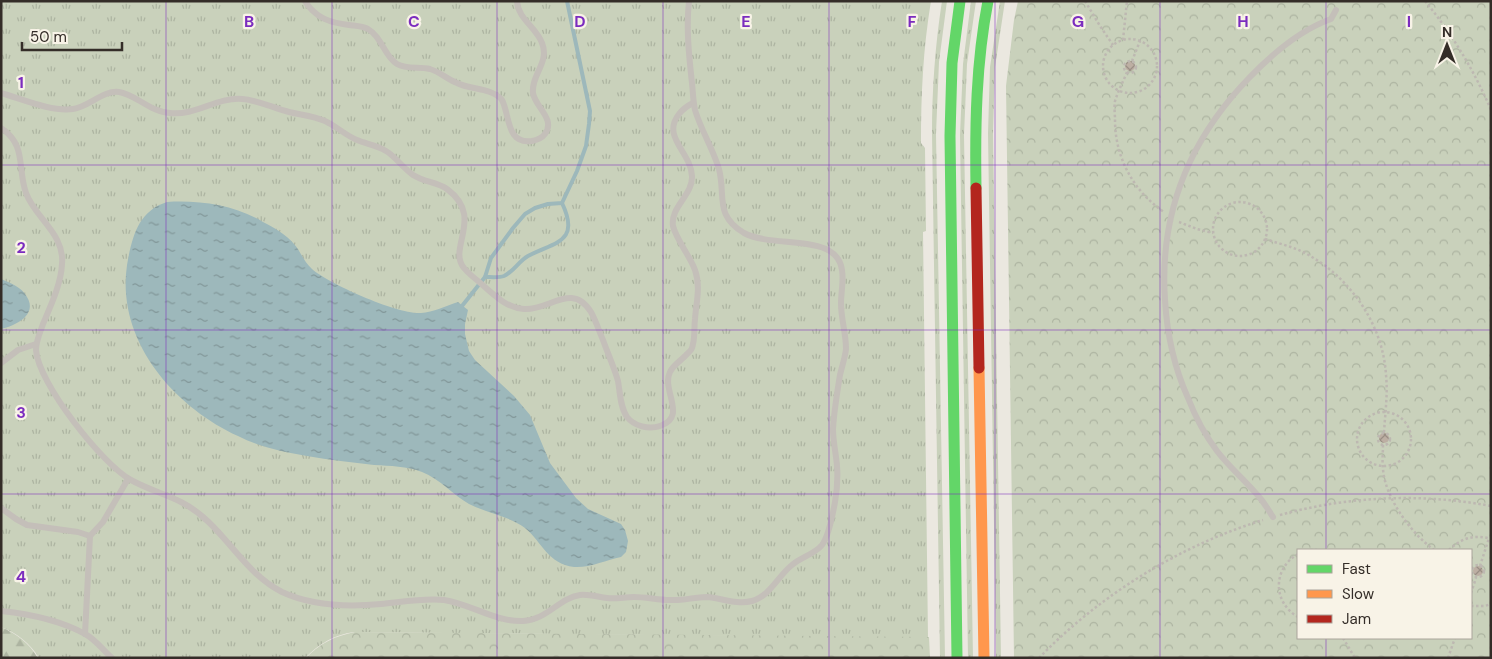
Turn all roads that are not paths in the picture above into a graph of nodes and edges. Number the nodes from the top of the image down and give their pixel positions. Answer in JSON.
{"nodes":[{"id":1,"x":305,"y":1,"type":"edge"},
{"id":2,"x":517,"y":1,"type":"edge"},
{"id":3,"x":690,"y":1,"type":"edge"},
{"id":4,"x":960,"y":1,"type":"edge"},
{"id":5,"x":988,"y":1,"type":"edge"},
{"id":6,"x":1336,"y":10,"type":"dead end"},
{"id":7,"x":1,"y":93,"type":"edge"},
{"id":8,"x":693,"y":103,"type":"junction"},
{"id":9,"x":1,"y":128,"type":"edge"},
{"id":10,"x":36,"y":344,"type":"junction"},
{"id":11,"x":1,"y":363,"type":"edge"},
{"id":12,"x":128,"y":479,"type":"junction"},
{"id":13,"x":1,"y":508,"type":"edge"},
{"id":14,"x":1273,"y":517,"type":"road end"},
{"id":15,"x":90,"y":536,"type":"junction"},
{"id":16,"x":1,"y":611,"type":"edge"},
{"id":17,"x":85,"y":634,"type":"junction"},
{"id":18,"x":112,"y":658,"type":"edge"},
{"id":19,"x":957,"y":658,"type":"edge"},
{"id":20,"x":984,"y":658,"type":"edge"}],
"edges":[{"from":1,"to":2,"type":"lane"},
{"from":3,"to":8,"type":"lane"},
{"from":4,"to":19,"type":"street"},
{"from":5,"to":20,"type":"street"},
{"from":6,"to":14,"type":"lane"},
{"from":7,"to":8,"type":"lane"},
{"from":8,"to":12,"type":"lane"},
{"from":9,"to":10,"type":"lane"},
{"from":10,"to":11,"type":"lane"},
{"from":10,"to":12,"type":"lane"},
{"from":12,"to":15,"type":"lane"},
{"from":13,"to":15,"type":"lane"},
{"from":15,"to":17,"type":"lane"},
{"from":16,"to":17,"type":"lane"},
{"from":17,"to":18,"type":"lane"}]}
